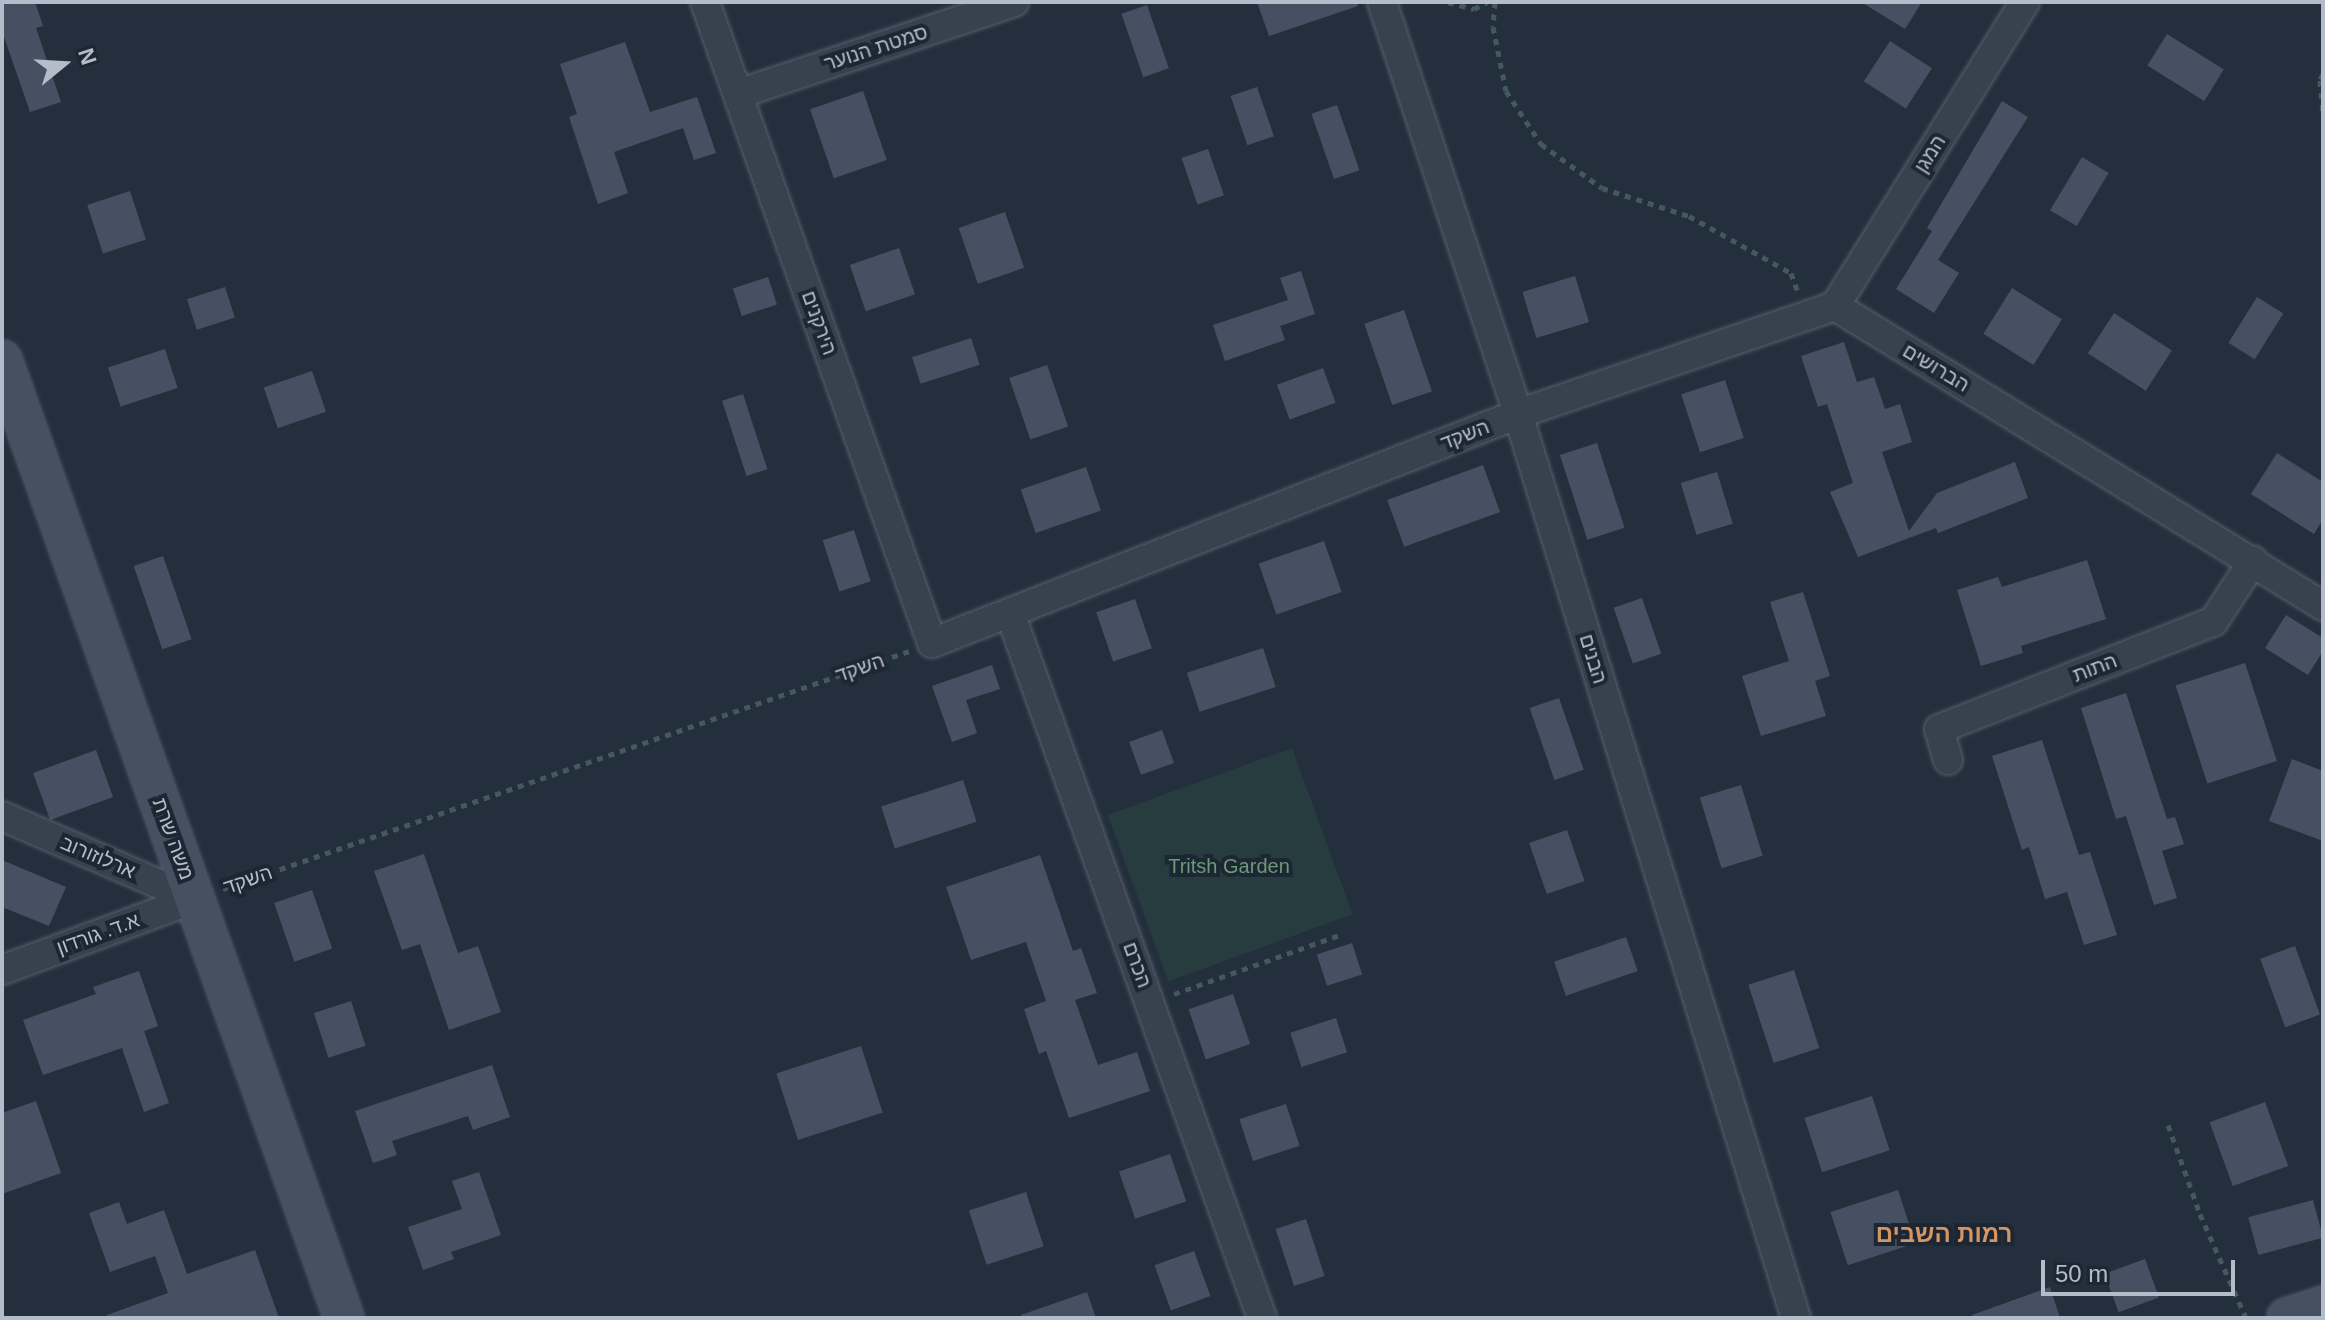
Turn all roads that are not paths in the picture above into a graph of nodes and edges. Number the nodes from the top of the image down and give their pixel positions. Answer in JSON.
{"nodes":[{"id":1,"x":705,"y":2,"type":"edge"},
{"id":2,"x":1014,"y":2,"type":"edge"},
{"id":3,"x":1382,"y":2,"type":"edge"},
{"id":4,"x":2025,"y":2,"type":"edge"},
{"id":5,"x":738,"y":94,"type":"junction"},
{"id":6,"x":1835,"y":306,"type":"junction"},
{"id":7,"x":2,"y":360,"type":"edge"},
{"id":8,"x":1518,"y":414,"type":"junction"},
{"id":9,"x":2253,"y":561,"type":"junction"},
{"id":10,"x":2323,"y":606,"type":"edge"},
{"id":11,"x":1010,"y":613,"type":"junction"},
{"id":12,"x":932,"y":643,"type":"joint"},
{"id":13,"x":1948,"y":760,"type":"dead end"},
{"id":14,"x":2,"y":816,"type":"edge"},
{"id":15,"x":194,"y":899,"type":"junction"},
{"id":16,"x":2,"y":970,"type":"edge"},
{"id":17,"x":2323,"y":1306,"type":"edge"},
{"id":18,"x":344,"y":1318,"type":"edge"},
{"id":19,"x":1262,"y":1318,"type":"edge"},
{"id":20,"x":1796,"y":1318,"type":"edge"},
{"id":21,"x":2287,"y":1318,"type":"edge"}],
"edges":[{"from":1,"to":5,"type":"street","name":"הירקנים"},
{"from":2,"to":5,"type":"street","name":"סמטת הנוער"},
{"from":3,"to":8,"type":"street","name":"הבנים"},
{"from":4,"to":6,"type":"street","name":"המגן"},
{"from":5,"to":12,"type":"street","name":"הירקנים"},
{"from":6,"to":8,"type":"street"},
{"from":6,"to":9,"type":"street","name":"הברושים"},
{"from":7,"to":15,"type":"street","name":"משה שרת"},
{"from":8,"to":11,"type":"street","name":"השקד"},
{"from":8,"to":20,"type":"street","name":"הבנים"},
{"from":9,"to":10,"type":"street","name":"הברושים"},
{"from":9,"to":13,"type":"street","name":"התות"},
{"from":11,"to":12,"type":"street","name":"השקד"},
{"from":11,"to":19,"type":"street","name":"הכרם"},
{"from":14,"to":15,"type":"street","name":"ארלוזורוב"},
{"from":15,"to":16,"type":"street","name":"א.ד. גורדון"},
{"from":15,"to":18,"type":"street","name":"משה שרת"},
{"from":17,"to":21,"type":"street"}]}
